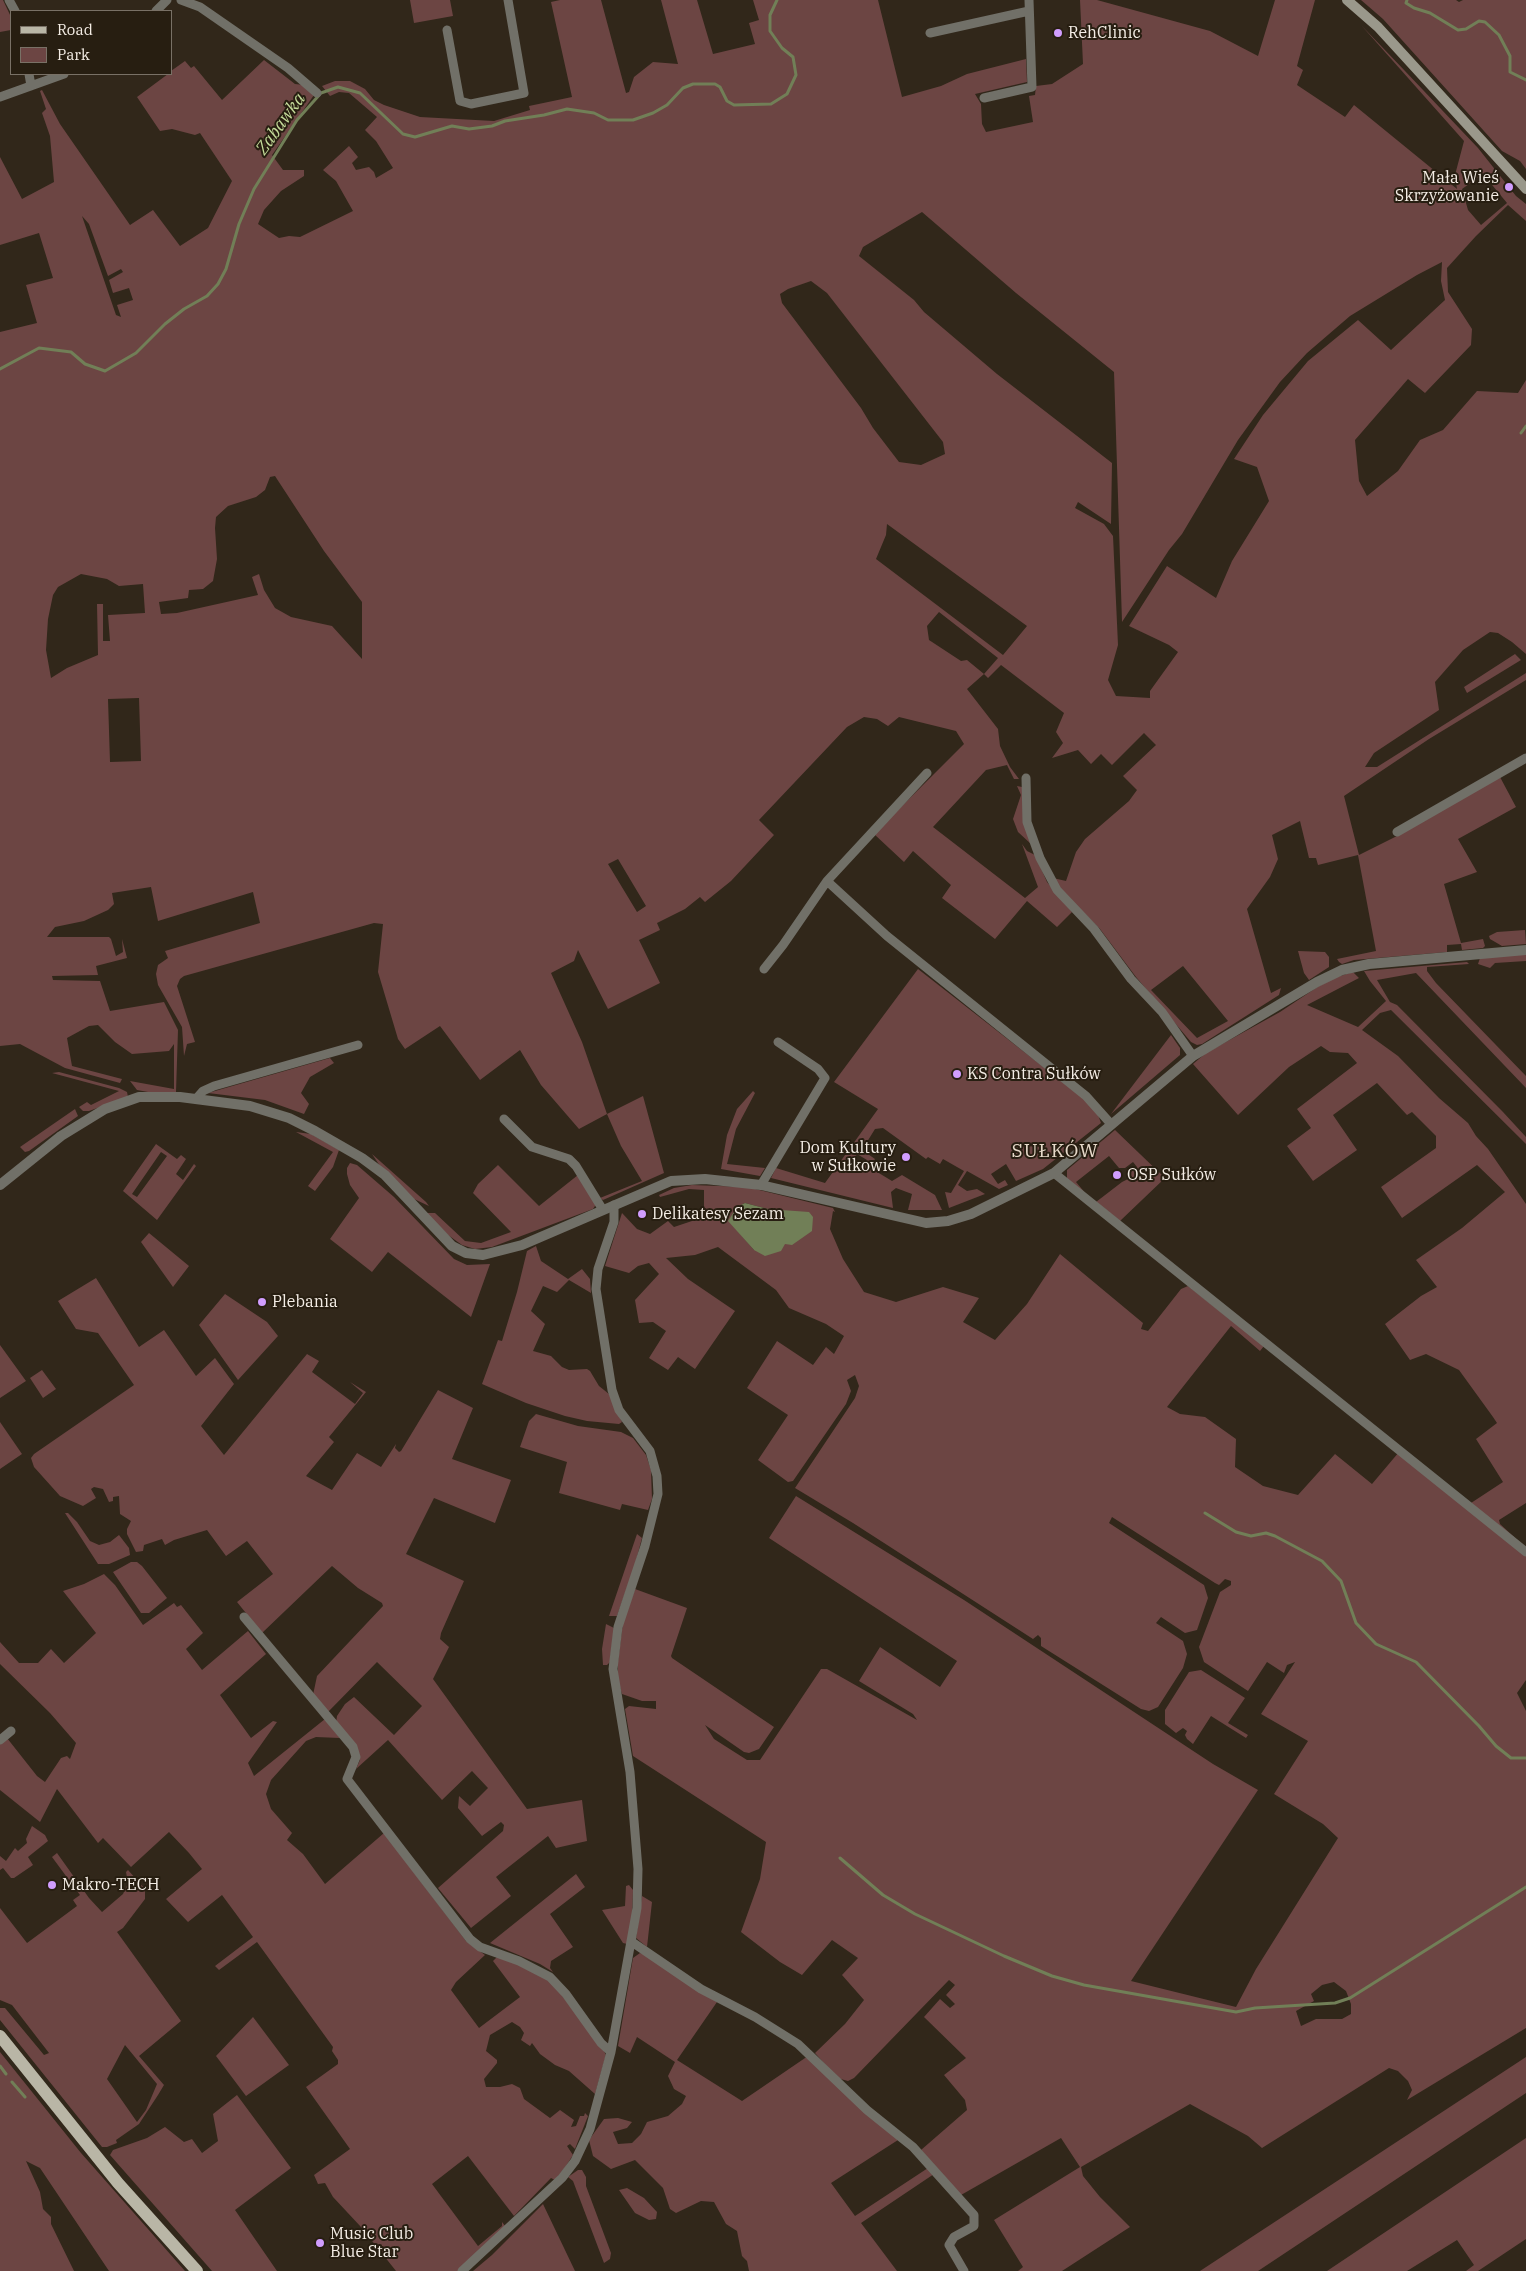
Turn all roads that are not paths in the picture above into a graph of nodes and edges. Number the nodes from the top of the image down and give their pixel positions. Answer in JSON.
{"nodes":[{"id":1,"x":167,"y":0,"type":"edge"},
{"id":2,"x":182,"y":0,"type":"edge"},
{"id":3,"x":508,"y":0,"type":"edge"},
{"id":4,"x":1029,"y":0,"type":"edge"},
{"id":5,"x":1347,"y":0,"type":"edge"},
{"id":6,"x":157,"y":10,"type":"edge"},
{"id":7,"x":1029,"y":10,"type":"junction"},
{"id":8,"x":447,"y":30,"type":"dead end"},
{"id":9,"x":930,"y":33,"type":"dead end"},
{"id":10,"x":30,"y":75,"type":"edge"},
{"id":11,"x":61,"y":75,"type":"edge"},
{"id":12,"x":31,"y":86,"type":"junction"},
{"id":13,"x":317,"y":93,"type":"dead end"},
{"id":14,"x":0,"y":97,"type":"edge"},
{"id":15,"x":984,"y":98,"type":"dead end"},
{"id":16,"x":1526,"y":189,"type":"edge"},
{"id":17,"x":1526,"y":758,"type":"edge"},
{"id":18,"x":927,"y":773,"type":"dead end"},
{"id":19,"x":1026,"y":778,"type":"dead end"},
{"id":20,"x":1397,"y":832,"type":"dead end"},
{"id":21,"x":827,"y":881,"type":"junction"},
{"id":22,"x":1526,"y":950,"type":"edge"},
{"id":23,"x":764,"y":969,"type":"dead end"},
{"id":24,"x":778,"y":1042,"type":"dead end"},
{"id":25,"x":358,"y":1045,"type":"dead end"},
{"id":26,"x":1193,"y":1056,"type":"junction"},
{"id":27,"x":196,"y":1099,"type":"junction"},
{"id":28,"x":504,"y":1119,"type":"dead end"},
{"id":29,"x":1111,"y":1124,"type":"junction"},
{"id":30,"x":1054,"y":1173,"type":"junction"},
{"id":31,"x":0,"y":1185,"type":"edge"},
{"id":32,"x":761,"y":1185,"type":"junction"},
{"id":33,"x":614,"y":1205,"type":"junction"},
{"id":34,"x":603,"y":1210,"type":"junction"},
{"id":35,"x":1526,"y":1552,"type":"edge"},
{"id":36,"x":244,"y":1617,"type":"dead end"},
{"id":37,"x":11,"y":1731,"type":"dead end"},
{"id":38,"x":0,"y":1740,"type":"edge"},
{"id":39,"x":632,"y":1942,"type":"junction"},
{"id":40,"x":0,"y":2036,"type":"edge"},
{"id":41,"x":611,"y":2052,"type":"junction"},
{"id":42,"x":197,"y":2271,"type":"edge"},
{"id":43,"x":462,"y":2271,"type":"edge"},
{"id":44,"x":964,"y":2271,"type":"edge"}],
"edges":[{"from":1,"to":6,"type":"street"},
{"from":2,"to":13,"type":"street"},
{"from":3,"to":8,"type":"street"},
{"from":4,"to":7,"type":"street"},
{"from":5,"to":16,"type":"main road"},
{"from":7,"to":9,"type":"street"},
{"from":7,"to":15,"type":"street"},
{"from":10,"to":12,"type":"street"},
{"from":11,"to":12,"type":"street"},
{"from":12,"to":14,"type":"street"},
{"from":17,"to":20,"type":"street"},
{"from":18,"to":21,"type":"street"},
{"from":19,"to":26,"type":"street"},
{"from":21,"to":23,"type":"street"},
{"from":21,"to":29,"type":"street"},
{"from":22,"to":26,"type":"street"},
{"from":24,"to":32,"type":"street"},
{"from":25,"to":27,"type":"street"},
{"from":26,"to":29,"type":"street"},
{"from":27,"to":31,"type":"street"},
{"from":27,"to":34,"type":"street"},
{"from":28,"to":34,"type":"street"},
{"from":29,"to":30,"type":"street"},
{"from":30,"to":32,"type":"street"},
{"from":30,"to":35,"type":"street"},
{"from":32,"to":33,"type":"street"},
{"from":33,"to":34,"type":"street"},
{"from":33,"to":39,"type":"street"},
{"from":36,"to":41,"type":"street"},
{"from":37,"to":38,"type":"street"},
{"from":39,"to":41,"type":"street"},
{"from":39,"to":44,"type":"street"},
{"from":40,"to":42,"type":"main road"},
{"from":41,"to":43,"type":"street"}]}
